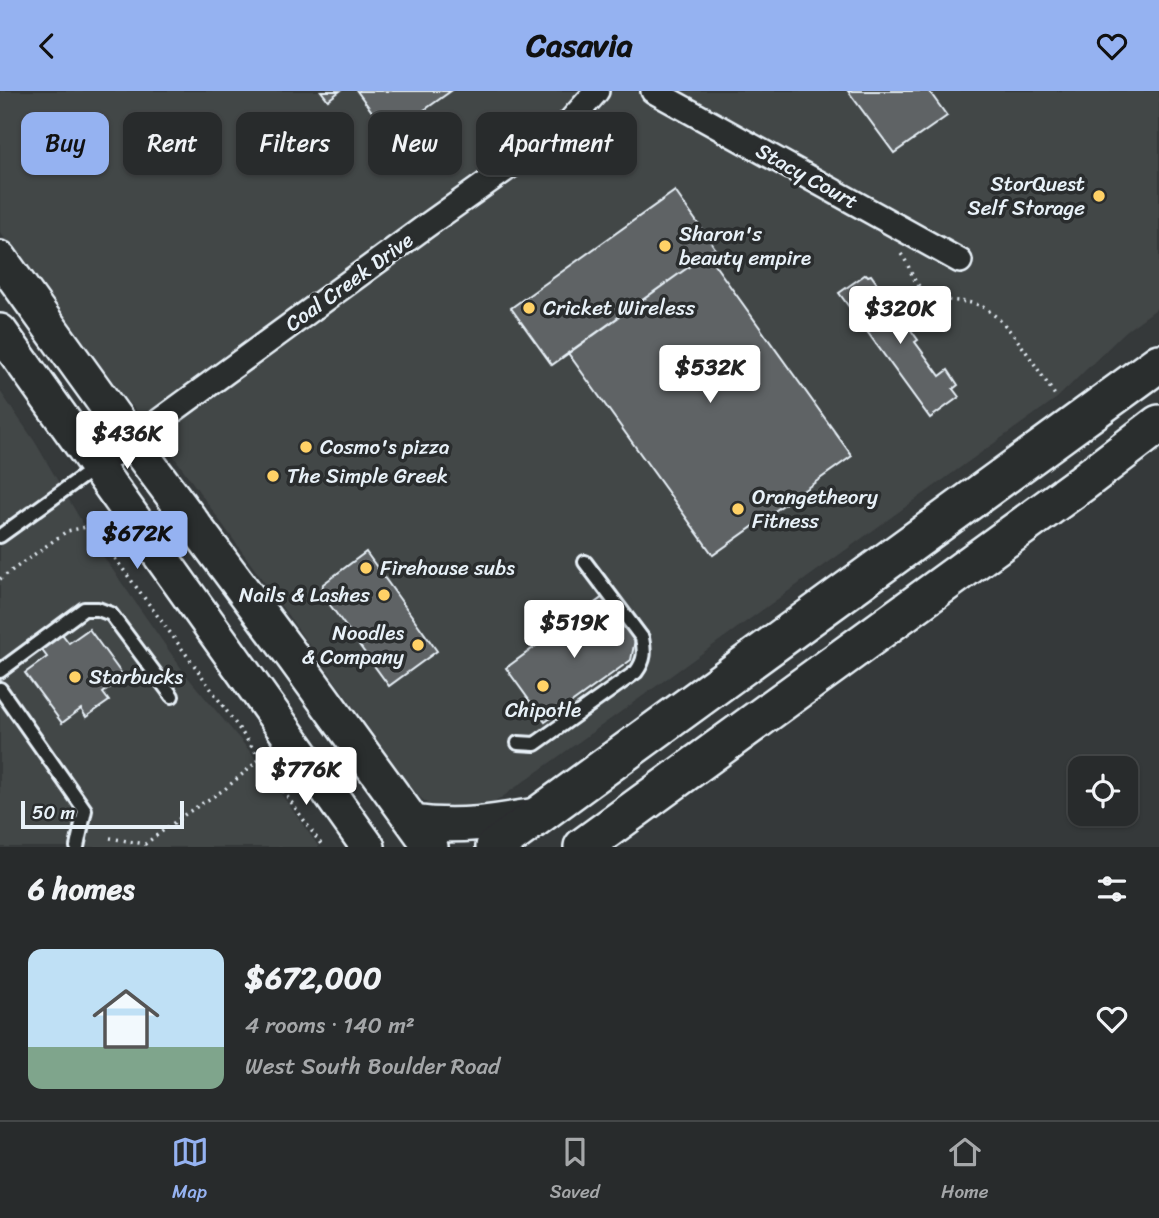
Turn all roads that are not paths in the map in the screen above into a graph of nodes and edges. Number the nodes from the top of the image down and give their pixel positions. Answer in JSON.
{"nodes":[{"id":1,"x":597,"y":91,"type":"edge"},
{"id":2,"x":653,"y":91,"type":"edge"},
{"id":3,"x":0,"y":258,"type":"edge"},
{"id":4,"x":960,"y":261,"type":"dead end"},
{"id":5,"x":0,"y":331,"type":"edge"},
{"id":6,"x":1159,"y":363,"type":"edge"},
{"id":7,"x":1159,"y":424,"type":"edge"},
{"id":8,"x":131,"y":440,"type":"junction"},
{"id":9,"x":96,"y":467,"type":"junction"},
{"id":10,"x":0,"y":536,"type":"edge"},
{"id":11,"x":584,"y":562,"type":"dead end"},
{"id":12,"x":0,"y":671,"type":"edge"},
{"id":13,"x":0,"y":689,"type":"edge"},
{"id":14,"x":172,"y":696,"type":"dead end"},
{"id":15,"x":518,"y":743,"type":"dead end"},
{"id":16,"x":541,"y":814,"type":"junction"},
{"id":17,"x":422,"y":835,"type":"edge"},
{"id":18,"x":359,"y":841,"type":"edge"},
{"id":19,"x":77,"y":847,"type":"edge"},
{"id":20,"x":495,"y":847,"type":"edge"},
{"id":21,"x":583,"y":847,"type":"edge"}],
"edges":[{"from":1,"to":8,"type":"street","name":"Coal Creek Drive"},
{"from":2,"to":4,"type":"street","name":"Stacy Court"},
{"from":3,"to":8,"type":"main road"},
{"from":5,"to":9,"type":"main road"},
{"from":6,"to":16,"type":"main road"},
{"from":7,"to":21,"type":"main road"},
{"from":8,"to":9,"type":"street","name":"Coal Creek Drive"},
{"from":8,"to":17,"type":"main road"},
{"from":9,"to":10,"type":"lane"},
{"from":9,"to":18,"type":"main road"},
{"from":11,"to":15,"type":"lane"},
{"from":12,"to":14,"type":"lane"},
{"from":13,"to":19,"type":"lane"},
{"from":16,"to":17,"type":"main road"},
{"from":16,"to":20,"type":"main road"}]}
